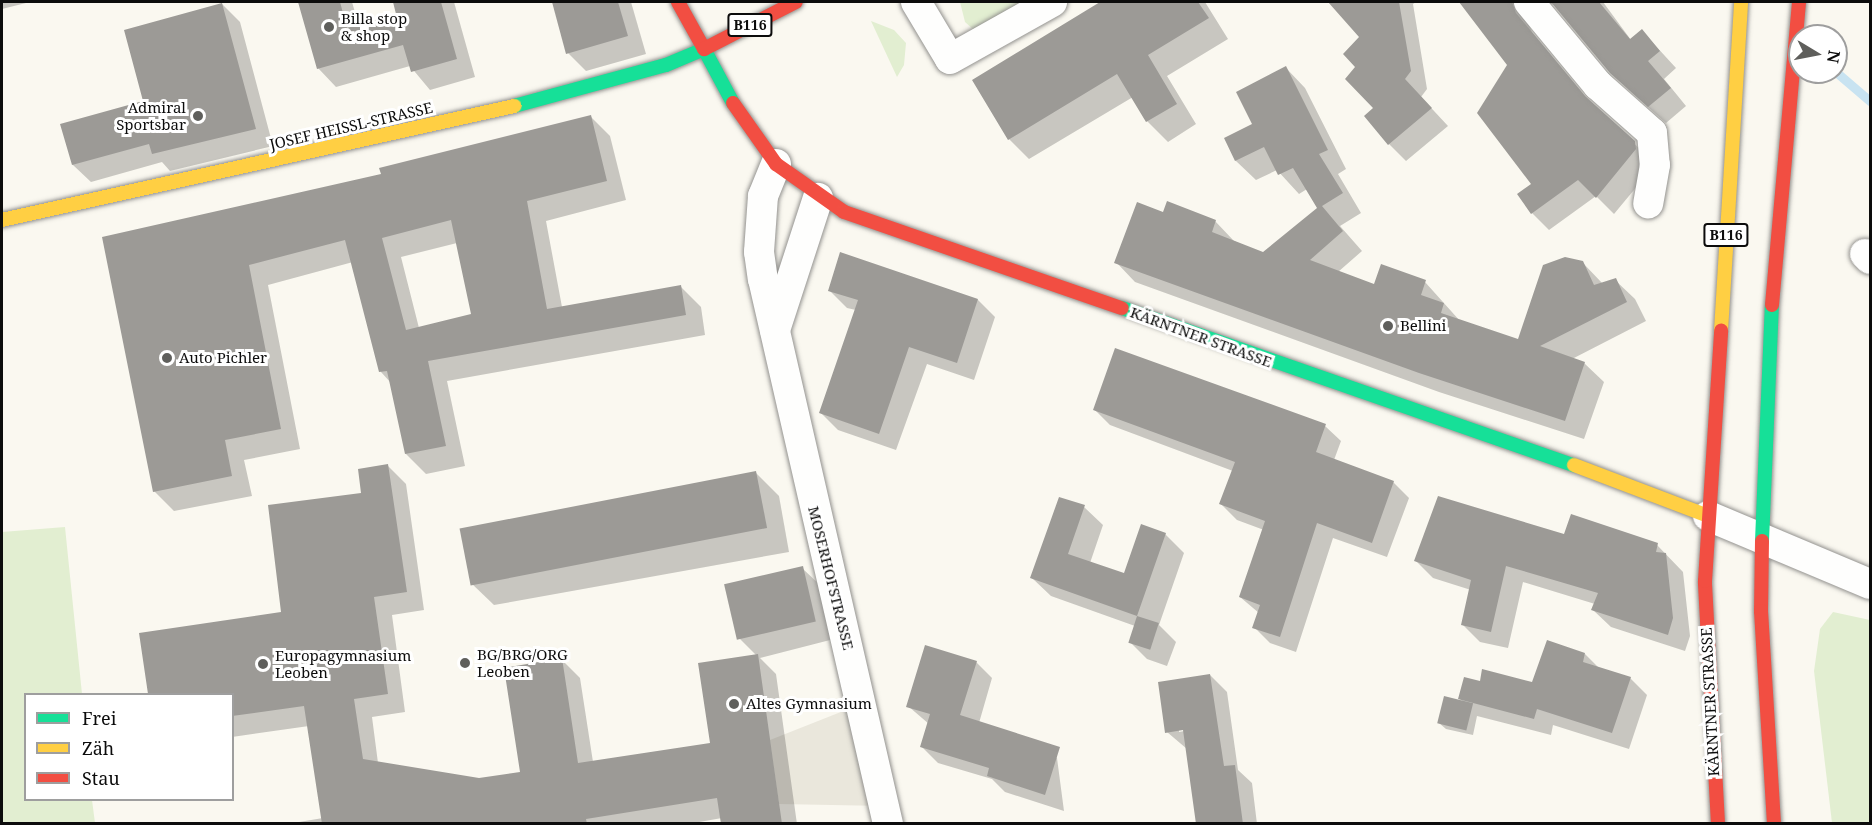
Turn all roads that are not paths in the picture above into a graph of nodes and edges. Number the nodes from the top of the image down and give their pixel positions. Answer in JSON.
{"nodes":[{"id":1,"x":678,"y":2,"type":"edge"},
{"id":2,"x":796,"y":2,"type":"edge"},
{"id":3,"x":916,"y":2,"type":"edge"},
{"id":4,"x":1052,"y":2,"type":"edge"},
{"id":5,"x":1529,"y":2,"type":"edge"},
{"id":6,"x":1741,"y":2,"type":"edge"},
{"id":7,"x":1799,"y":2,"type":"edge"},
{"id":8,"x":704,"y":49,"type":"junction"},
{"id":9,"x":776,"y":164,"type":"junction"},
{"id":10,"x":818,"y":198,"type":"junction"},
{"id":11,"x":1648,"y":203,"type":"dead end"},
{"id":12,"x":2,"y":220,"type":"edge"},
{"id":13,"x":775,"y":333,"type":"junction"},
{"id":14,"x":1708,"y":516,"type":"junction"},
{"id":15,"x":1762,"y":539,"type":"junction"},
{"id":16,"x":1870,"y":584,"type":"edge"},
{"id":17,"x":888,"y":824,"type":"edge"},
{"id":18,"x":1718,"y":824,"type":"edge"},
{"id":19,"x":1773,"y":824,"type":"edge"}],
"edges":[{"from":1,"to":8,"type":"main road","name":"KÄRNTNER STRASSE"},
{"from":2,"to":8,"type":"main road","number":"B116"},
{"from":3,"to":4,"type":"street"},
{"from":5,"to":11,"type":"street"},
{"from":6,"to":14,"type":"main road","number":"B116"},
{"from":7,"to":15,"type":"main road"},
{"from":8,"to":9,"type":"main road","name":"KÄRNTNER STRASSE"},
{"from":8,"to":12,"type":"main road","name":"JOSEF HEISSL-STRASSE"},
{"from":9,"to":10,"type":"main road","name":"KÄRNTNER STRASSE"},
{"from":9,"to":13,"type":"street","name":"MOSERHOFSTRASSE"},
{"from":10,"to":13,"type":"street"},
{"from":10,"to":14,"type":"main road","name":"KÄRNTNER STRASSE"},
{"from":13,"to":17,"type":"street","name":"MOSERHOFSTRASSE"},
{"from":14,"to":15,"type":"street","name":"KÄRNTNER STRASSE"},
{"from":14,"to":18,"type":"main road","name":"KÄRNTNER STRASSE","number":"B116"},
{"from":15,"to":16,"type":"street","name":"KÄRNTNER STRASSE"},
{"from":15,"to":19,"type":"main road"}]}
